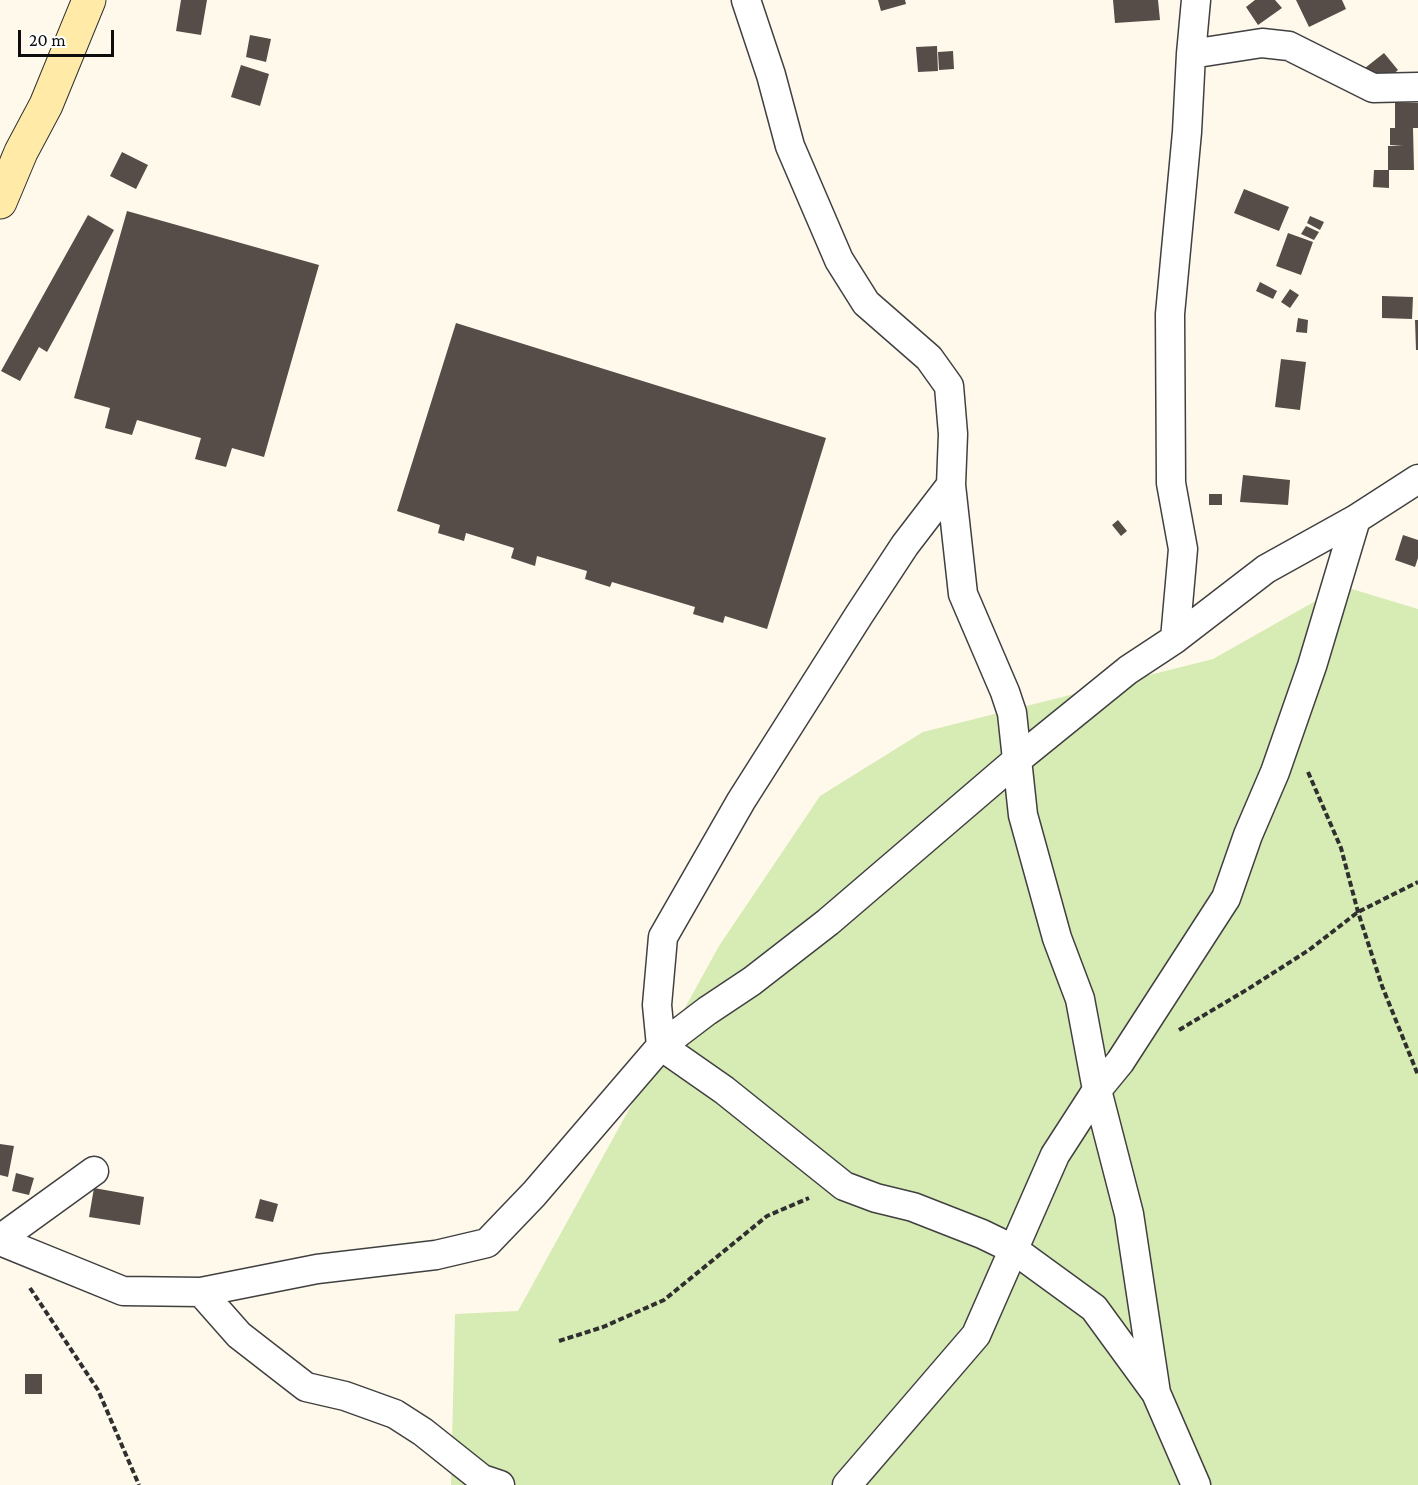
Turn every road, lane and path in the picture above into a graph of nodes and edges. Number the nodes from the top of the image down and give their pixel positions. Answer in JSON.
{"nodes":[{"id":1,"x":89,"y":0,"type":"edge"},
{"id":2,"x":746,"y":0,"type":"edge"},
{"id":3,"x":1196,"y":0,"type":"edge"},
{"id":4,"x":1191,"y":54,"type":"junction"},
{"id":5,"x":1418,"y":87,"type":"edge"},
{"id":6,"x":0,"y":202,"type":"edge"},
{"id":7,"x":1418,"y":479,"type":"edge"},
{"id":8,"x":951,"y":485,"type":"junction"},
{"id":9,"x":1356,"y":519,"type":"junction"},
{"id":10,"x":1175,"y":639,"type":"junction"},
{"id":11,"x":1287,"y":737,"type":"junction"},
{"id":12,"x":1017,"y":760,"type":"junction"},
{"id":13,"x":1418,"y":882,"type":"edge"},
{"id":14,"x":1358,"y":912,"type":"junction"},
{"id":15,"x":1174,"y":1033,"type":"dead end"},
{"id":16,"x":661,"y":1046,"type":"junction"},
{"id":17,"x":1418,"y":1075,"type":"edge"},
{"id":18,"x":1097,"y":1090,"type":"junction"},
{"id":19,"x":94,"y":1171,"type":"dead end"},
{"id":20,"x":844,"y":1186,"type":"junction"},
{"id":21,"x":0,"y":1240,"type":"edge"},
{"id":22,"x":1013,"y":1249,"type":"junction"},
{"id":23,"x":26,"y":1281,"type":"dead end"},
{"id":24,"x":201,"y":1292,"type":"junction"},
{"id":25,"x":559,"y":1341,"type":"dead end"},
{"id":26,"x":1156,"y":1393,"type":"junction"},
{"id":27,"x":139,"y":1485,"type":"edge"},
{"id":28,"x":500,"y":1485,"type":"edge"},
{"id":29,"x":847,"y":1485,"type":"edge"},
{"id":30,"x":1196,"y":1485,"type":"edge"}],
"edges":[{"from":1,"to":6,"type":"main road"},
{"from":2,"to":8,"type":"street"},
{"from":3,"to":4,"type":"street"},
{"from":4,"to":5,"type":"street"},
{"from":4,"to":10,"type":"street"},
{"from":7,"to":9,"type":"street"},
{"from":8,"to":12,"type":"street"},
{"from":8,"to":16,"type":"street"},
{"from":9,"to":10,"type":"street"},
{"from":9,"to":11,"type":"street"},
{"from":10,"to":12,"type":"street"},
{"from":11,"to":14,"type":"path"},
{"from":11,"to":18,"type":"street"},
{"from":12,"to":16,"type":"street"},
{"from":12,"to":18,"type":"street"},
{"from":13,"to":14,"type":"path"},
{"from":14,"to":15,"type":"path"},
{"from":14,"to":17,"type":"path"},
{"from":16,"to":20,"type":"street"},
{"from":16,"to":24,"type":"street"},
{"from":18,"to":22,"type":"street"},
{"from":18,"to":26,"type":"street"},
{"from":19,"to":21,"type":"street"},
{"from":20,"to":22,"type":"street"},
{"from":20,"to":25,"type":"path"},
{"from":21,"to":24,"type":"street"},
{"from":22,"to":26,"type":"street"},
{"from":22,"to":29,"type":"street"},
{"from":23,"to":27,"type":"path"},
{"from":24,"to":28,"type":"street"},
{"from":26,"to":30,"type":"street"}]}
